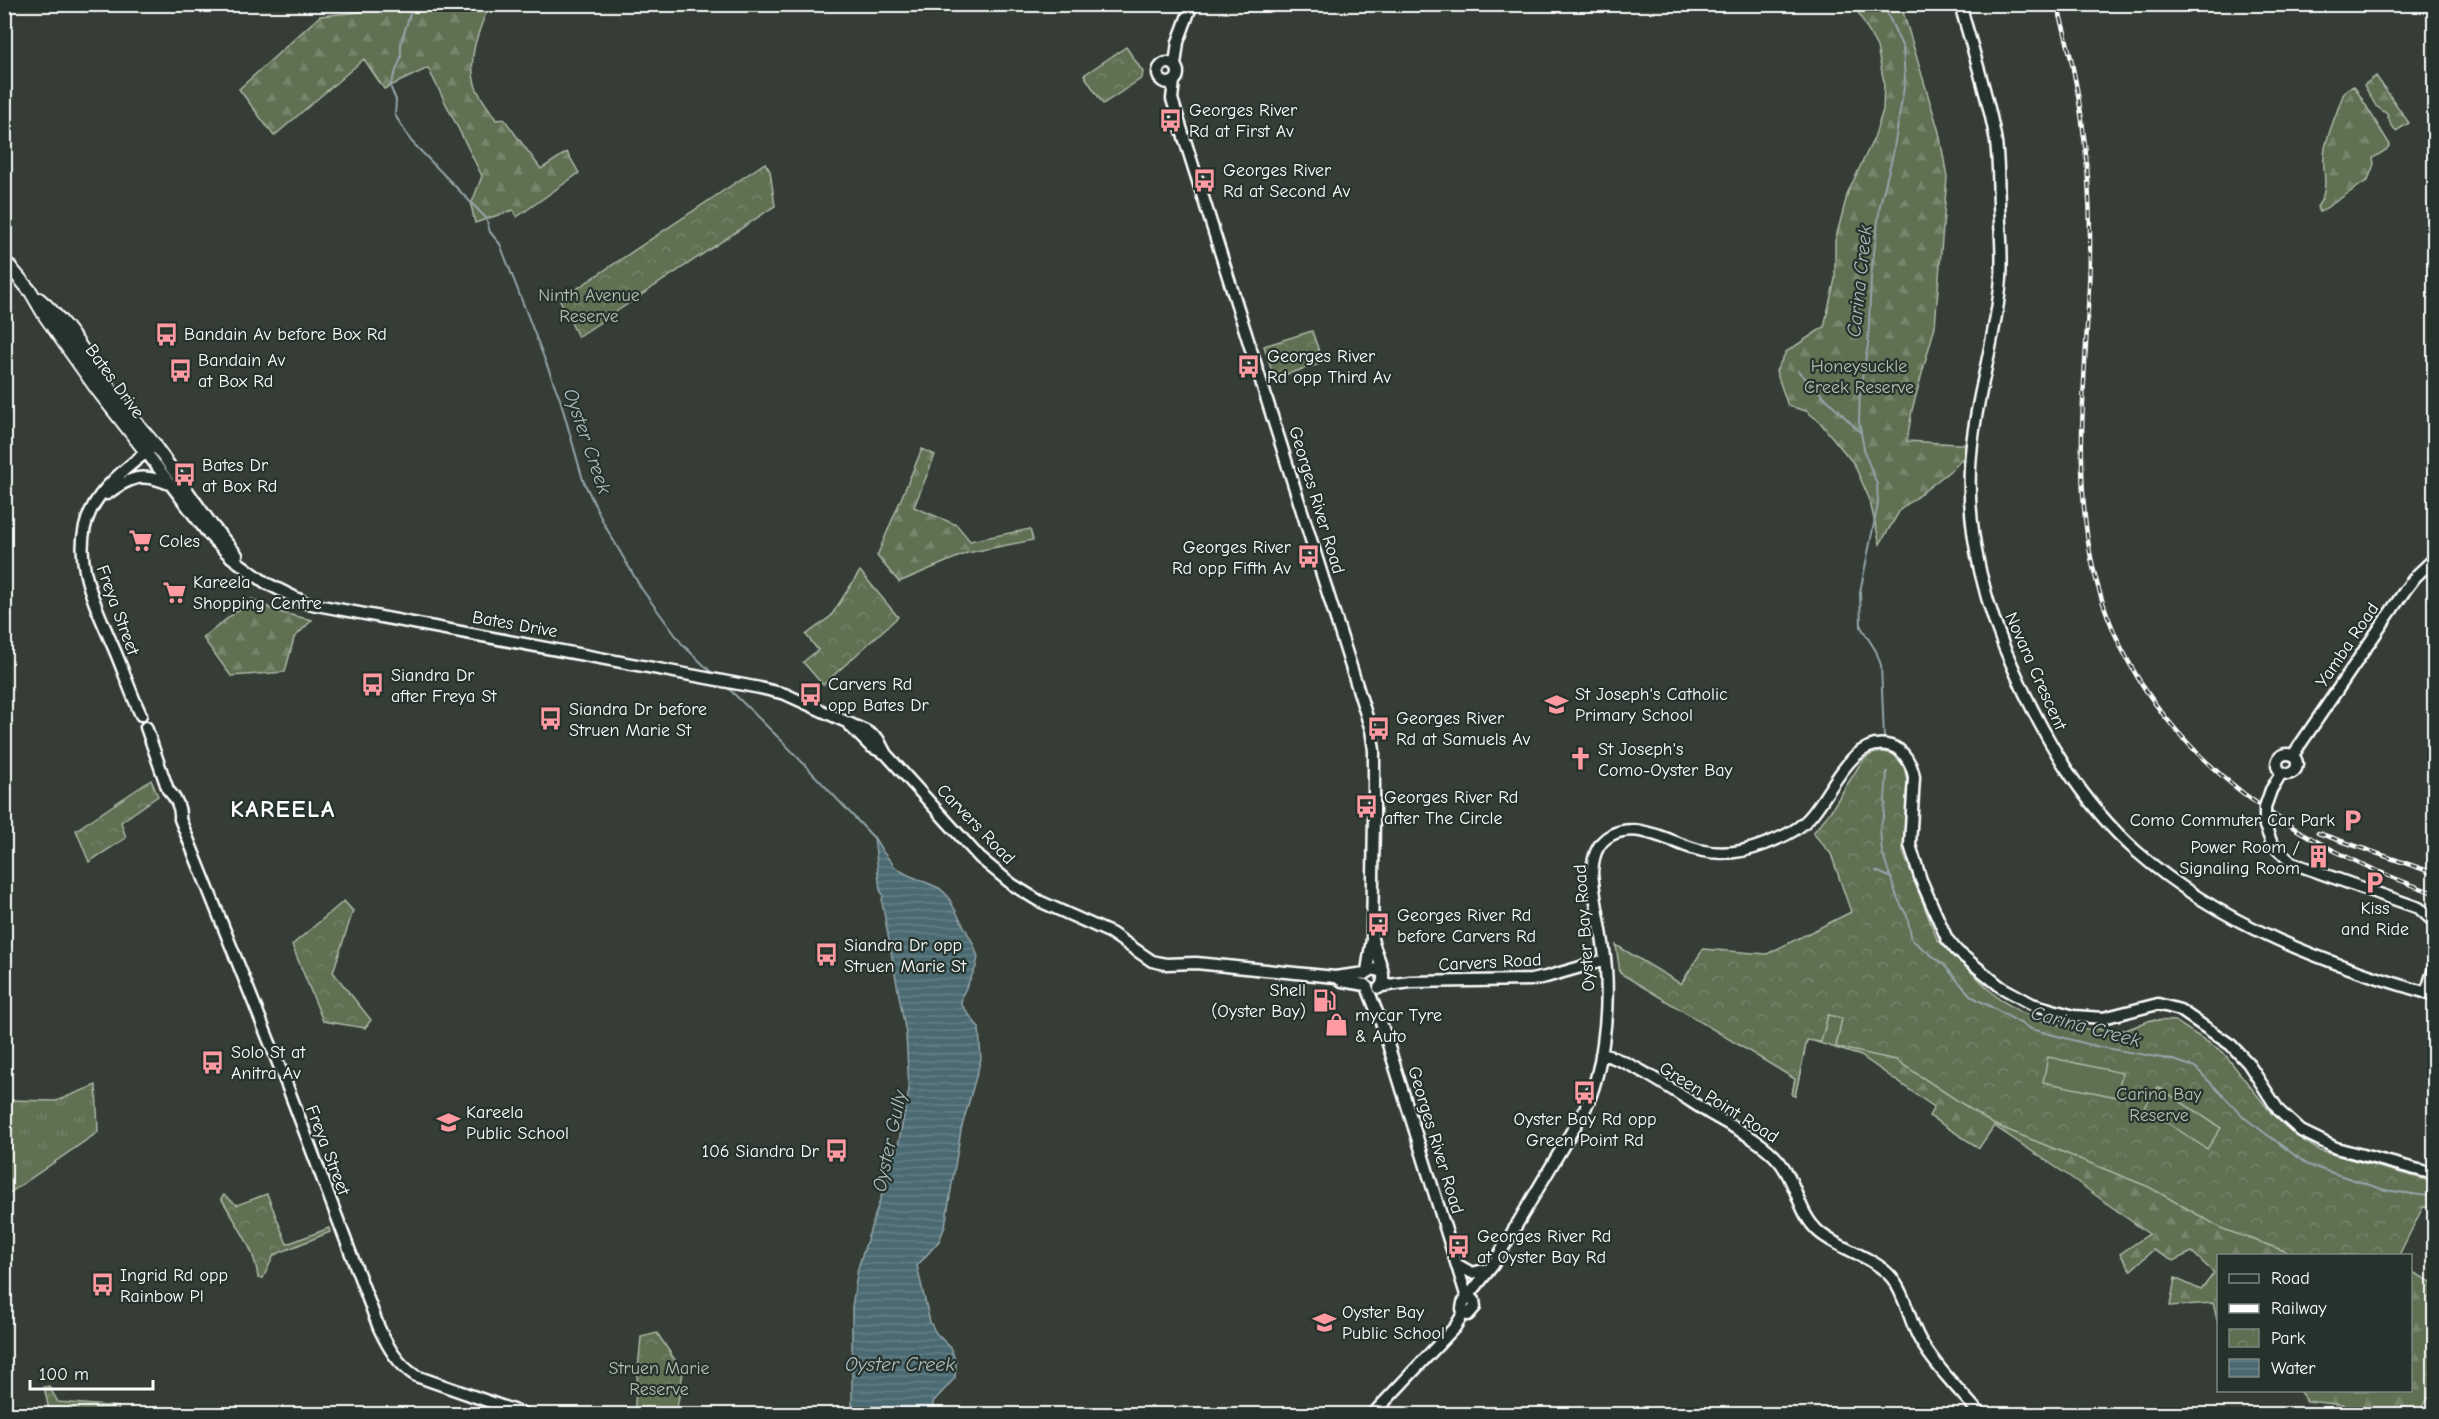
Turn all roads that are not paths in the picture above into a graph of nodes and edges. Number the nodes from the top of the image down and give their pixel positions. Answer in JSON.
{"nodes":[{"id":1,"x":1192,"y":4,"type":"edge"},
{"id":2,"x":1960,"y":4,"type":"edge"},
{"id":3,"x":1171,"y":64,"type":"junction"},
{"id":4,"x":1171,"y":82,"type":"junction"},
{"id":5,"x":4,"y":260,"type":"edge"},
{"id":6,"x":150,"y":448,"type":"junction"},
{"id":7,"x":170,"y":484,"type":"junction"},
{"id":8,"x":92,"y":510,"type":"junction"},
{"id":9,"x":2434,"y":560,"type":"edge"},
{"id":10,"x":246,"y":567,"type":"junction"},
{"id":11,"x":785,"y":694,"type":"joint"},
{"id":12,"x":2434,"y":922,"type":"edge"},
{"id":13,"x":1372,"y":939,"type":"junction"},
{"id":14,"x":1605,"y":960,"type":"junction"},
{"id":15,"x":2434,"y":968,"type":"edge"},
{"id":16,"x":1366,"y":972,"type":"junction"},
{"id":17,"x":1383,"y":973,"type":"junction"},
{"id":18,"x":1335,"y":976,"type":"junction"},
{"id":19,"x":1410,"y":981,"type":"junction"},
{"id":20,"x":1366,"y":986,"type":"junction"},
{"id":21,"x":1380,"y":987,"type":"junction"},
{"id":22,"x":2430,"y":994,"type":"edge"},
{"id":23,"x":1382,"y":1024,"type":"junction"},
{"id":24,"x":1601,"y":1054,"type":"junction"},
{"id":25,"x":2434,"y":1174,"type":"edge"},
{"id":26,"x":1458,"y":1265,"type":"junction"},
{"id":27,"x":1493,"y":1265,"type":"junction"},
{"id":28,"x":1470,"y":1299,"type":"junction"},
{"id":29,"x":524,"y":1414,"type":"edge"},
{"id":30,"x":1373,"y":1414,"type":"edge"},
{"id":31,"x":1980,"y":1414,"type":"edge"}],
"edges":[{"from":1,"to":3,"type":"street"},
{"from":2,"to":22,"type":"street","name":"Novara Crescent"},
{"from":3,"to":4,"type":"street"},
{"from":3,"to":4,"type":"street"},
{"from":4,"to":13,"type":"street","name":"Georges River Road"},
{"from":5,"to":6,"type":"main road","name":"Bates Drive"},
{"from":6,"to":7,"type":"street","name":"Bates Drive"},
{"from":6,"to":8,"type":"street"},
{"from":6,"to":10,"type":"street","name":"Bates Drive"},
{"from":7,"to":8,"type":"street"},
{"from":7,"to":10,"type":"street","name":"Bates Drive"},
{"from":8,"to":29,"type":"street","name":"Freya Street"},
{"from":9,"to":12,"type":"street","name":"Yamba Road","bridge":true},
{"from":10,"to":11,"type":"street","name":"Bates Drive"},
{"from":11,"to":18,"type":"street","name":"Carvers Road"},
{"from":13,"to":16,"type":"street","name":"Georges River Road"},
{"from":13,"to":17,"type":"street","name":"Georges River Road"},
{"from":14,"to":19,"type":"street","name":"Carvers Road"},
{"from":14,"to":24,"type":"street","name":"Oyster Bay Road"},
{"from":14,"to":25,"type":"street","name":"Oyster Bay Road"},
{"from":15,"to":22,"type":"street"},
{"from":16,"to":17,"type":"street"},
{"from":16,"to":18,"type":"street","name":"Carvers Road"},
{"from":16,"to":20,"type":"street"},
{"from":17,"to":19,"type":"street","name":"Carvers Road"},
{"from":17,"to":21,"type":"street"},
{"from":18,"to":20,"type":"street","name":"Carvers Road"},
{"from":19,"to":21,"type":"street","name":"Carvers Road"},
{"from":20,"to":21,"type":"street"},
{"from":20,"to":23,"type":"street","name":"Georges River Road"},
{"from":21,"to":23,"type":"street","name":"Georges River Road"},
{"from":23,"to":26,"type":"street","name":"Georges River Road"},
{"from":24,"to":27,"type":"street","name":"Oyster Bay Road"},
{"from":24,"to":31,"type":"street","name":"Green Point Road"},
{"from":26,"to":27,"type":"street"},
{"from":26,"to":28,"type":"street","name":"Georges River Road"},
{"from":27,"to":28,"type":"street","name":"Oyster Bay Road"},
{"from":28,"to":30,"type":"street"}]}
